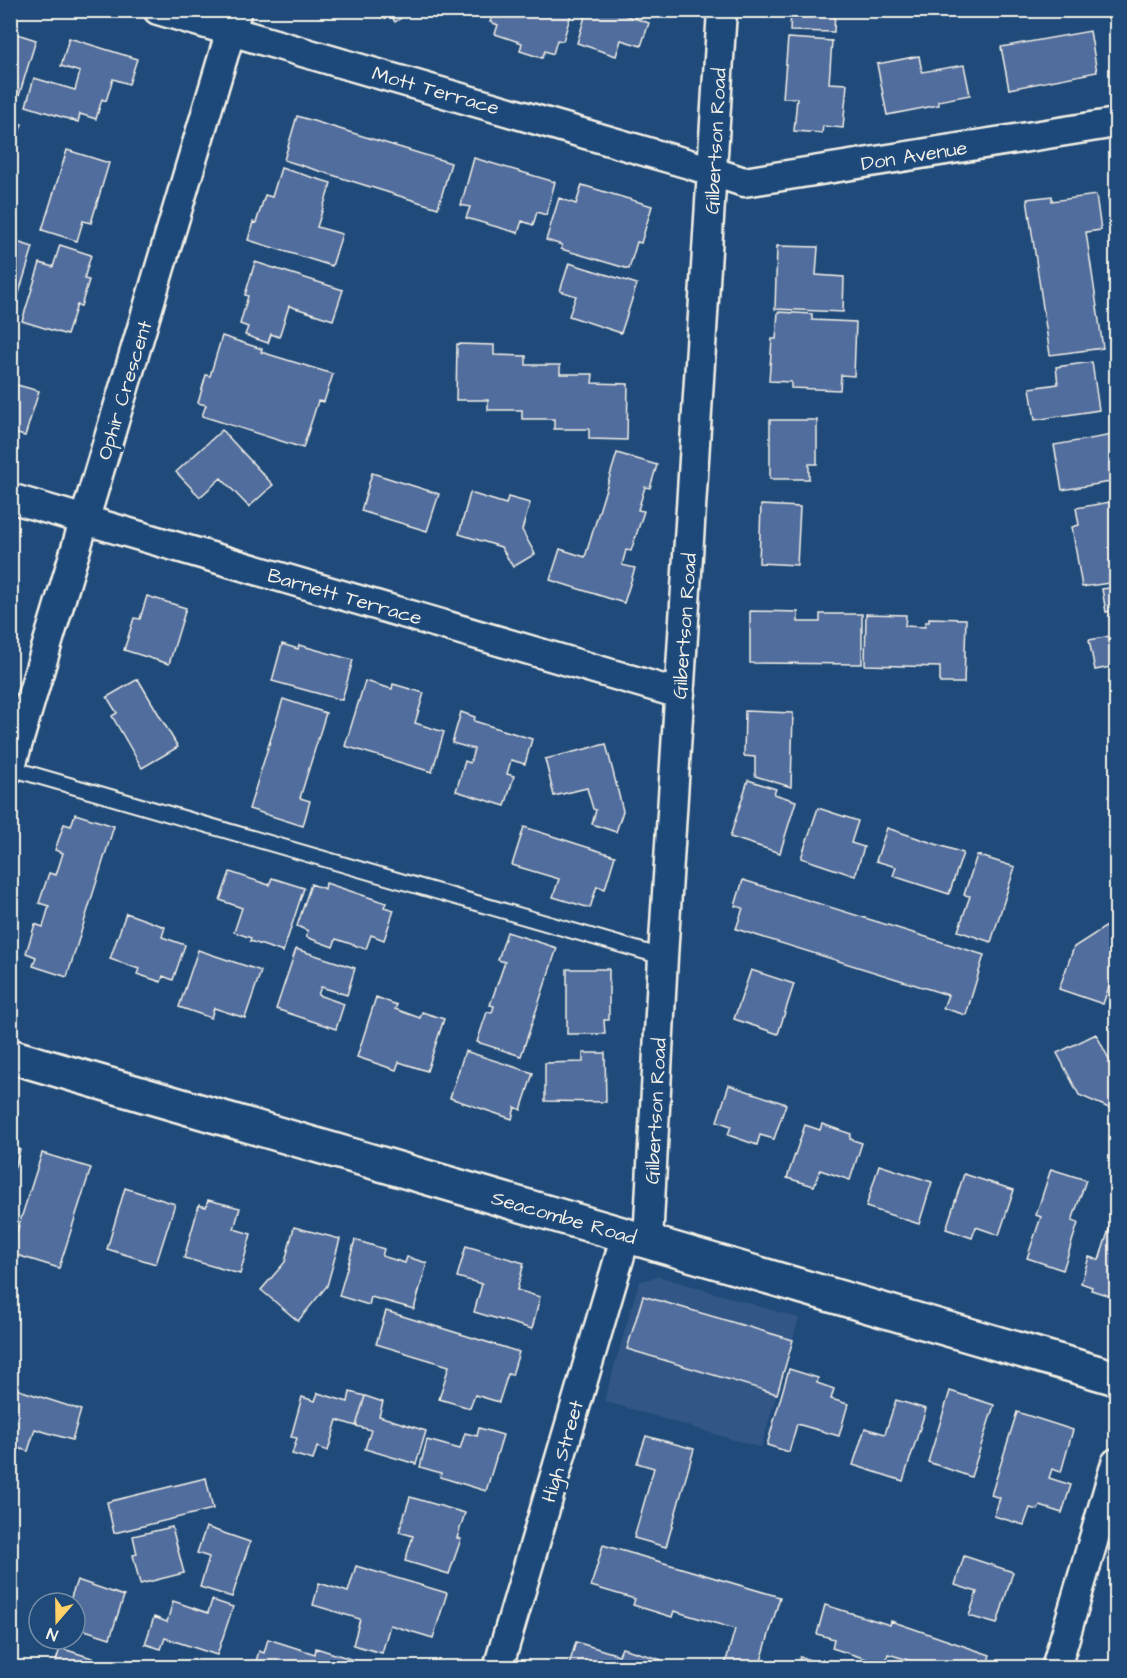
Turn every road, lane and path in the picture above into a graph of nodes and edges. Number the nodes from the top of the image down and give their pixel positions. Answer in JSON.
{"nodes":[{"id":1,"x":158,"y":10,"type":"edge"},
{"id":2,"x":722,"y":10,"type":"edge"},
{"id":3,"x":234,"y":21,"type":"edge"},
{"id":4,"x":1116,"y":123,"type":"edge"},
{"id":5,"x":714,"y":171,"type":"junction"},
{"id":6,"x":10,"y":498,"type":"edge"},
{"id":7,"x":85,"y":519,"type":"junction"},
{"id":8,"x":680,"y":694,"type":"junction"},
{"id":9,"x":11,"y":768,"type":"edge"},
{"id":10,"x":663,"y":957,"type":"junction"},
{"id":11,"x":10,"y":1056,"type":"edge"},
{"id":12,"x":637,"y":1238,"type":"junction"},
{"id":13,"x":1116,"y":1378,"type":"edge"},
{"id":14,"x":1116,"y":1463,"type":"edge"},
{"id":15,"x":498,"y":1668,"type":"edge"},
{"id":16,"x":1056,"y":1668,"type":"edge"}],
"edges":[{"from":1,"to":3,"type":"street","name":"Mott Terrace"},
{"from":2,"to":5,"type":"street","name":"Gilbertson Road"},
{"from":3,"to":5,"type":"street","name":"Mott Terrace"},
{"from":3,"to":7,"type":"street","name":"Ophir Crescent"},
{"from":4,"to":5,"type":"street","name":"Don Avenue"},
{"from":5,"to":8,"type":"street","name":"Gilbertson Road"},
{"from":6,"to":7,"type":"street","name":"Barnett Terrace"},
{"from":7,"to":8,"type":"street","name":"Barnett Terrace"},
{"from":7,"to":9,"type":"street","name":"Ophir Crescent"},
{"from":8,"to":10,"type":"street","name":"Gilbertson Road"},
{"from":9,"to":10,"type":"lane"},
{"from":10,"to":12,"type":"street","name":"Gilbertson Road"},
{"from":11,"to":12,"type":"main road","name":"Seacombe Road"},
{"from":12,"to":13,"type":"main road","name":"Seacombe Road"},
{"from":12,"to":15,"type":"street","name":"High Street"},
{"from":14,"to":16,"type":"street"}]}
